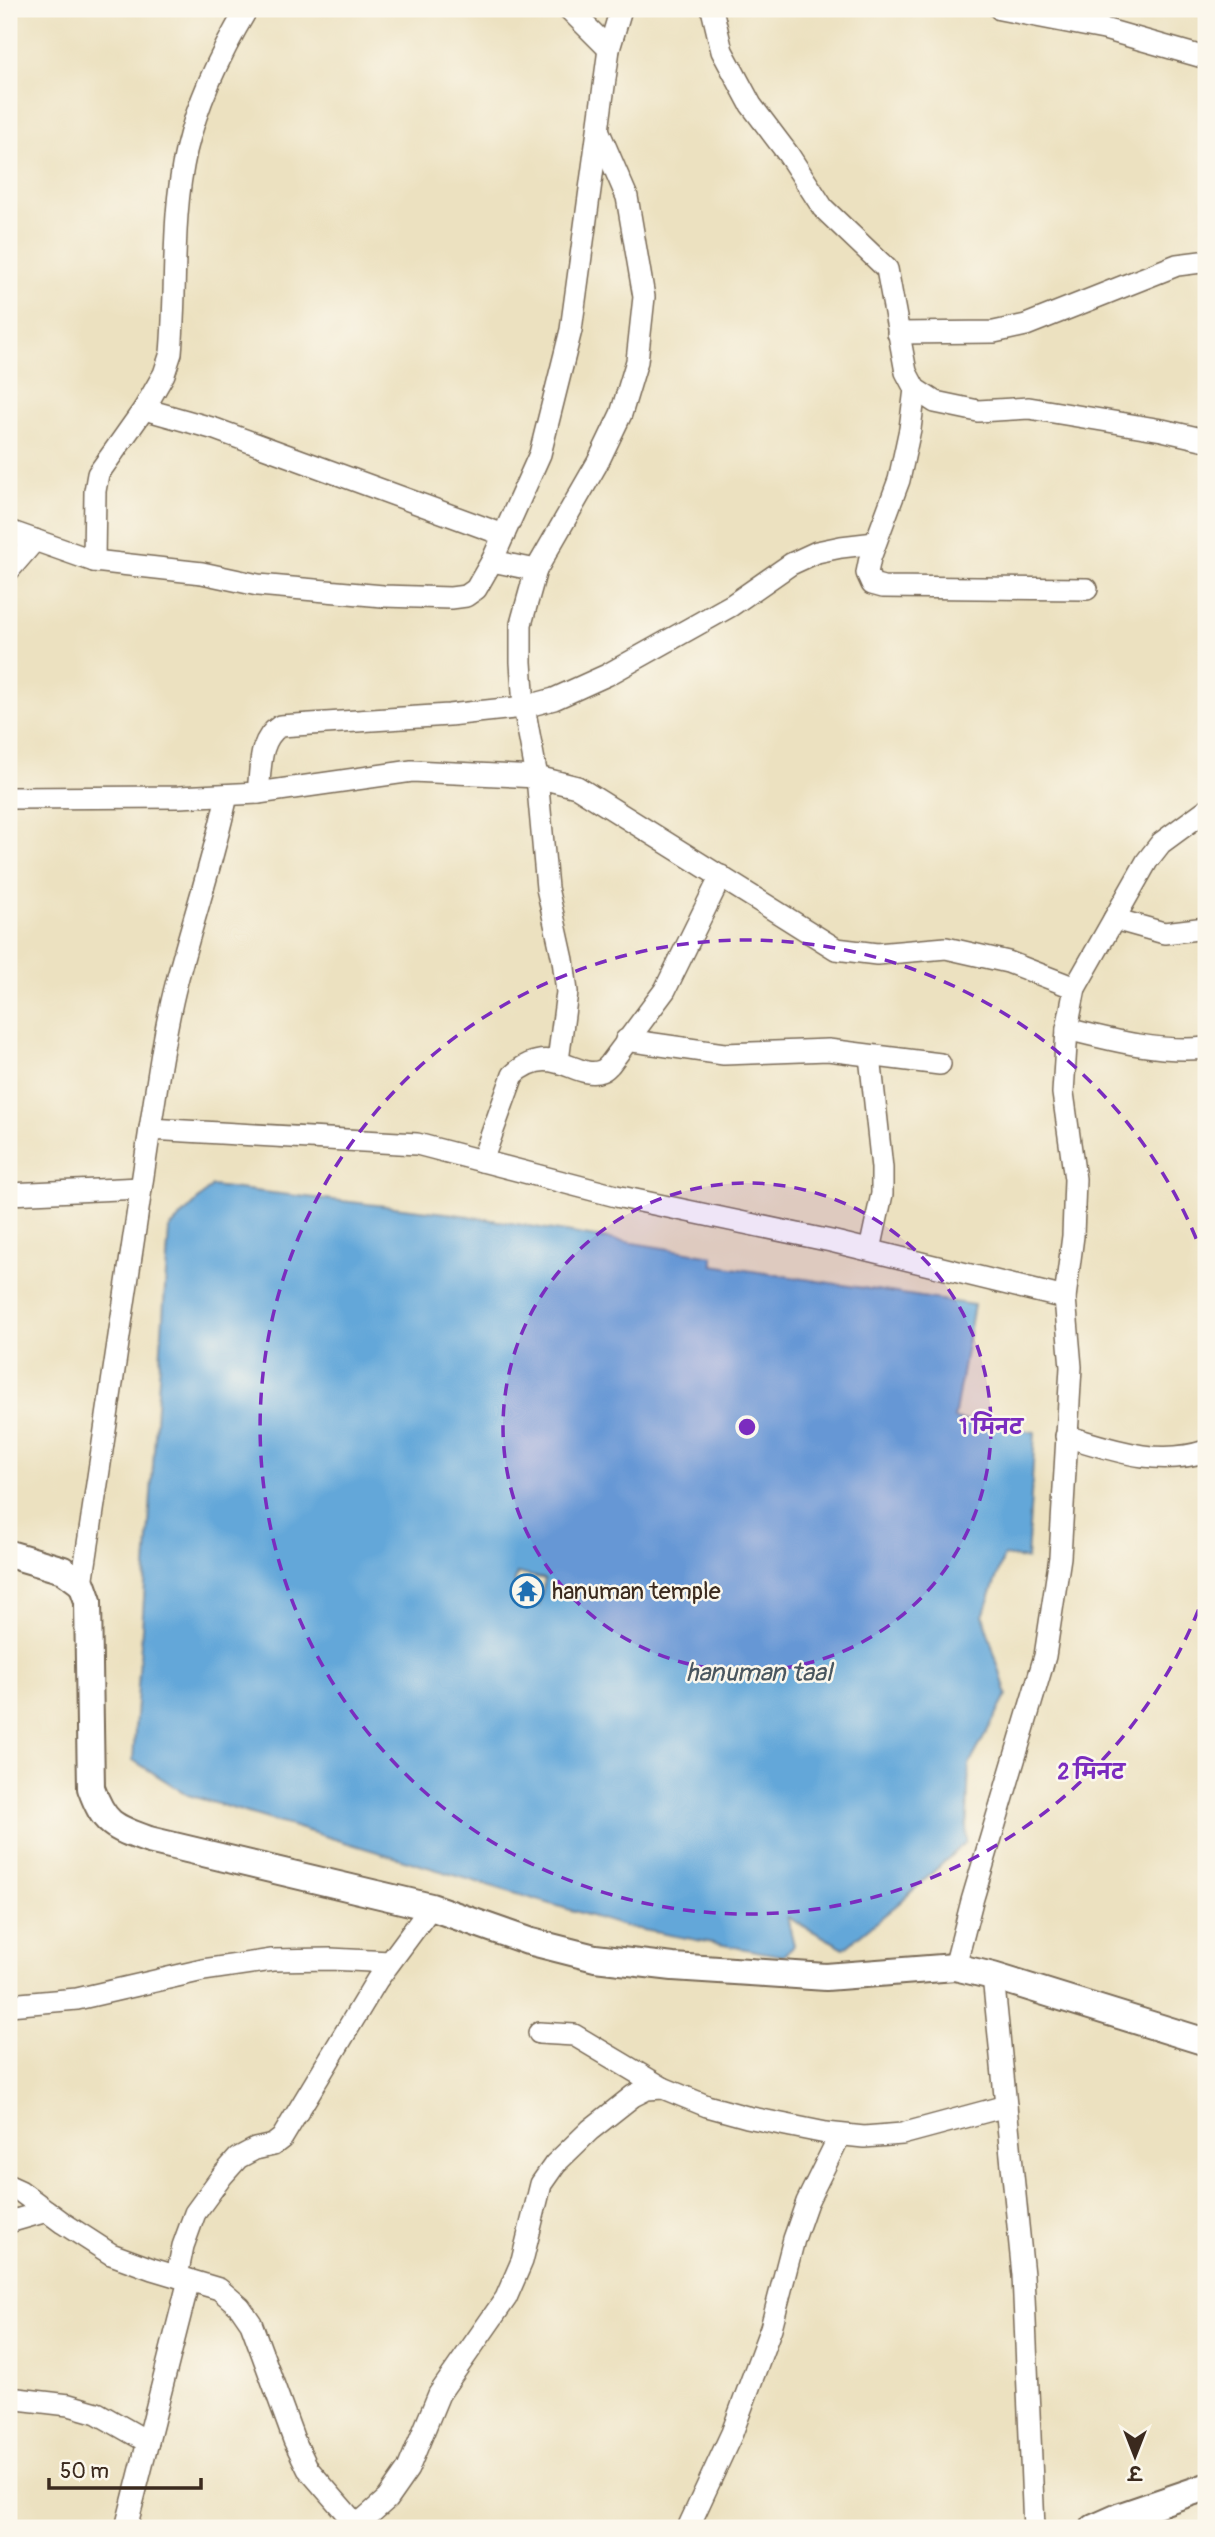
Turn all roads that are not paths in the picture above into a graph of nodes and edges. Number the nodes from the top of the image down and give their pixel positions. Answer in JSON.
{"nodes":[{"id":1,"x":247,"y":9,"type":"edge"},
{"id":2,"x":569,"y":9,"type":"edge"},
{"id":3,"x":621,"y":9,"type":"edge"},
{"id":4,"x":712,"y":9,"type":"edge"},
{"id":5,"x":1000,"y":9,"type":"edge"},
{"id":6,"x":609,"y":49,"type":"junction"},
{"id":7,"x":1206,"y":58,"type":"edge"},
{"id":8,"x":599,"y":132,"type":"junction"},
{"id":9,"x":1206,"y":264,"type":"edge"},
{"id":10,"x":898,"y":333,"type":"junction"},
{"id":11,"x":915,"y":389,"type":"junction"},
{"id":12,"x":144,"y":409,"type":"junction"},
{"id":13,"x":1206,"y":440,"type":"edge"},
{"id":14,"x":9,"y":531,"type":"edge"},
{"id":15,"x":504,"y":535,"type":"junction"},
{"id":16,"x":35,"y":540,"type":"junction"},
{"id":17,"x":875,"y":543,"type":"junction"},
{"id":18,"x":94,"y":561,"type":"junction"},
{"id":19,"x":492,"y":561,"type":"junction"},
{"id":20,"x":9,"y":570,"type":"edge"},
{"id":21,"x":536,"y":570,"type":"junction"},
{"id":22,"x":1087,"y":589,"type":"dead end"},
{"id":23,"x":524,"y":707,"type":"junction"},
{"id":24,"x":537,"y":777,"type":"junction"},
{"id":25,"x":258,"y":793,"type":"junction"},
{"id":26,"x":227,"y":795,"type":"junction"},
{"id":27,"x":9,"y":798,"type":"edge"},
{"id":28,"x":1206,"y":810,"type":"edge"},
{"id":29,"x":721,"y":876,"type":"junction"},
{"id":30,"x":1114,"y":919,"type":"junction"},
{"id":31,"x":1206,"y":928,"type":"edge"},
{"id":32,"x":1075,"y":988,"type":"junction"},
{"id":33,"x":1067,"y":1029,"type":"junction"},
{"id":34,"x":626,"y":1040,"type":"junction"},
{"id":35,"x":1206,"y":1048,"type":"edge"},
{"id":36,"x":870,"y":1056,"type":"junction"},
{"id":37,"x":558,"y":1061,"type":"junction"},
{"id":38,"x":940,"y":1064,"type":"dead end"},
{"id":39,"x":150,"y":1129,"type":"junction"},
{"id":40,"x":482,"y":1161,"type":"junction"},
{"id":41,"x":141,"y":1188,"type":"junction"},
{"id":42,"x":9,"y":1194,"type":"edge"},
{"id":43,"x":870,"y":1250,"type":"junction"},
{"id":44,"x":1065,"y":1298,"type":"junction"},
{"id":45,"x":1066,"y":1436,"type":"junction"},
{"id":46,"x":1206,"y":1451,"type":"edge"},
{"id":47,"x":9,"y":1554,"type":"edge"},
{"id":48,"x":82,"y":1584,"type":"junction"},
{"id":49,"x":431,"y":1907,"type":"junction"},
{"id":50,"x":390,"y":1962,"type":"junction"},
{"id":51,"x":955,"y":1967,"type":"junction"},
{"id":52,"x":993,"y":1976,"type":"junction"},
{"id":53,"x":9,"y":2005,"type":"edge"},
{"id":54,"x":540,"y":2033,"type":"dead end"},
{"id":55,"x":1206,"y":2042,"type":"edge"},
{"id":56,"x":663,"y":2088,"type":"junction"},
{"id":57,"x":1006,"y":2106,"type":"junction"},
{"id":58,"x":840,"y":2135,"type":"junction"},
{"id":59,"x":9,"y":2186,"type":"edge"},
{"id":60,"x":47,"y":2211,"type":"junction"},
{"id":61,"x":9,"y":2222,"type":"edge"},
{"id":62,"x":183,"y":2278,"type":"junction"},
{"id":63,"x":9,"y":2398,"type":"edge"},
{"id":64,"x":148,"y":2442,"type":"junction"},
{"id":65,"x":1206,"y":2487,"type":"edge"},
{"id":66,"x":126,"y":2528,"type":"edge"},
{"id":67,"x":357,"y":2528,"type":"edge"},
{"id":68,"x":688,"y":2528,"type":"edge"},
{"id":69,"x":1034,"y":2528,"type":"edge"},
{"id":70,"x":1094,"y":2528,"type":"edge"}],
"edges":[{"from":1,"to":12,"type":"street"},
{"from":2,"to":6,"type":"street"},
{"from":3,"to":6,"type":"street"},
{"from":4,"to":10,"type":"street"},
{"from":5,"to":7,"type":"street"},
{"from":6,"to":8,"type":"street"},
{"from":8,"to":15,"type":"street"},
{"from":8,"to":21,"type":"street"},
{"from":9,"to":10,"type":"street"},
{"from":10,"to":11,"type":"street"},
{"from":11,"to":13,"type":"street"},
{"from":11,"to":17,"type":"street"},
{"from":12,"to":15,"type":"street"},
{"from":12,"to":18,"type":"street"},
{"from":14,"to":16,"type":"street"},
{"from":15,"to":19,"type":"street"},
{"from":16,"to":18,"type":"street"},
{"from":16,"to":20,"type":"street"},
{"from":17,"to":22,"type":"street"},
{"from":17,"to":23,"type":"street"},
{"from":18,"to":19,"type":"street"},
{"from":19,"to":21,"type":"street"},
{"from":21,"to":23,"type":"street"},
{"from":23,"to":24,"type":"street"},
{"from":23,"to":25,"type":"street"},
{"from":24,"to":25,"type":"street"},
{"from":24,"to":29,"type":"street"},
{"from":24,"to":37,"type":"street"},
{"from":25,"to":26,"type":"street"},
{"from":26,"to":27,"type":"street"},
{"from":26,"to":39,"type":"street"},
{"from":28,"to":30,"type":"street"},
{"from":29,"to":32,"type":"street"},
{"from":29,"to":34,"type":"street"},
{"from":30,"to":31,"type":"street"},
{"from":30,"to":32,"type":"street"},
{"from":32,"to":33,"type":"street"},
{"from":33,"to":35,"type":"street"},
{"from":33,"to":44,"type":"street"},
{"from":34,"to":36,"type":"street"},
{"from":34,"to":37,"type":"street"},
{"from":36,"to":38,"type":"street"},
{"from":36,"to":43,"type":"street"},
{"from":37,"to":40,"type":"street"},
{"from":39,"to":40,"type":"street"},
{"from":39,"to":41,"type":"street"},
{"from":40,"to":43,"type":"street"},
{"from":41,"to":42,"type":"street"},
{"from":41,"to":48,"type":"street"},
{"from":43,"to":44,"type":"street"},
{"from":44,"to":45,"type":"street"},
{"from":45,"to":46,"type":"street"},
{"from":45,"to":51,"type":"street"},
{"from":47,"to":48,"type":"street"},
{"from":48,"to":49,"type":"street"},
{"from":49,"to":50,"type":"street"},
{"from":49,"to":51,"type":"street"},
{"from":50,"to":53,"type":"street"},
{"from":50,"to":62,"type":"street"},
{"from":51,"to":52,"type":"street"},
{"from":52,"to":55,"type":"street"},
{"from":52,"to":57,"type":"street"},
{"from":54,"to":56,"type":"street"},
{"from":56,"to":58,"type":"street"},
{"from":56,"to":67,"type":"street"},
{"from":57,"to":58,"type":"street"},
{"from":57,"to":69,"type":"street"},
{"from":58,"to":68,"type":"street"},
{"from":59,"to":60,"type":"street"},
{"from":60,"to":61,"type":"street"},
{"from":60,"to":62,"type":"street"},
{"from":62,"to":64,"type":"street"},
{"from":62,"to":67,"type":"street"},
{"from":63,"to":64,"type":"street"},
{"from":64,"to":66,"type":"street"},
{"from":65,"to":70,"type":"street"}]}
